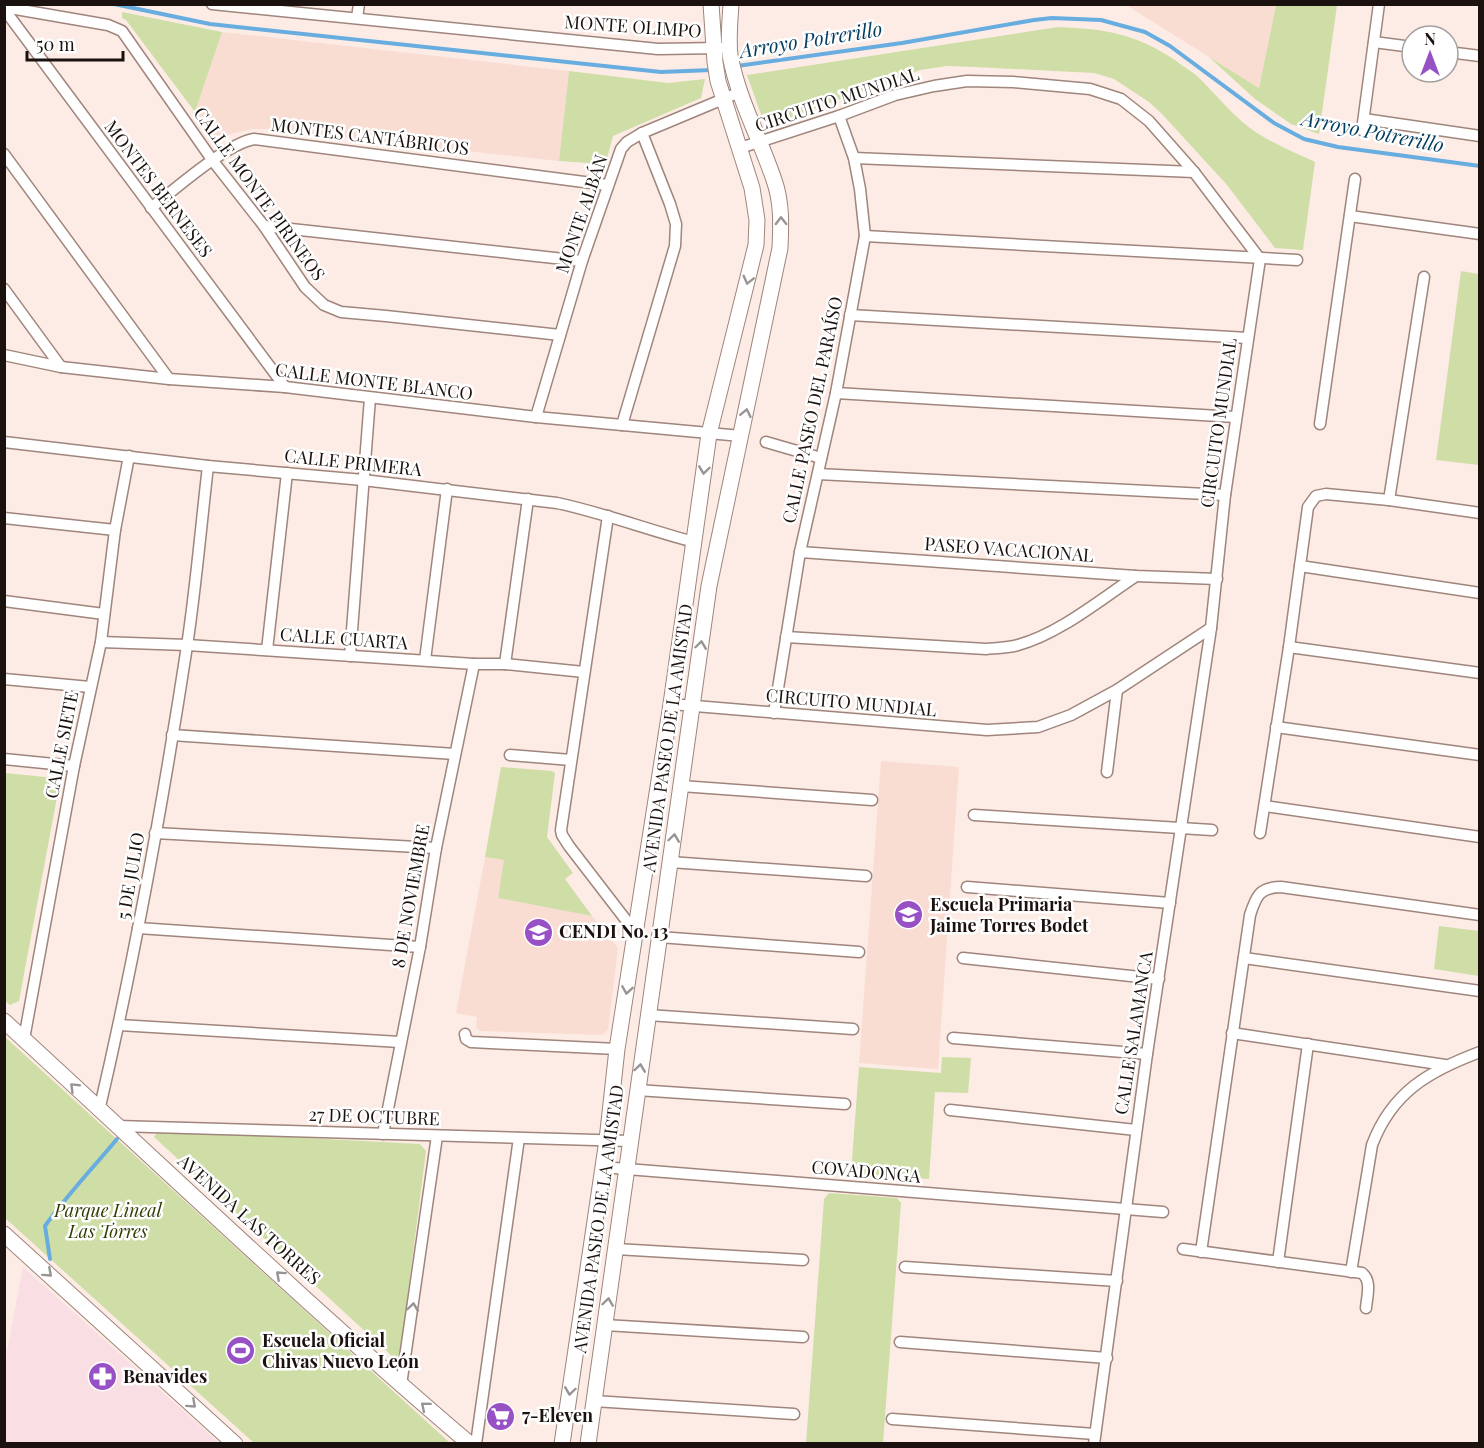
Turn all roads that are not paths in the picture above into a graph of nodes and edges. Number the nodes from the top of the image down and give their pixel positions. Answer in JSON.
{"nodes":[{"id":1,"x":212,"y":4,"type":"edge"},
{"id":2,"x":358,"y":4,"type":"edge"},
{"id":3,"x":711,"y":4,"type":"edge"},
{"id":4,"x":730,"y":4,"type":"edge"},
{"id":5,"x":1379,"y":4,"type":"edge"},
{"id":6,"x":4,"y":8,"type":"edge"},
{"id":7,"x":357,"y":18,"type":"junction"},
{"id":8,"x":1374,"y":42,"type":"junction"},
{"id":9,"x":1400,"y":45,"type":"edge"},
{"id":10,"x":730,"y":53,"type":"junction"},
{"id":11,"x":1460,"y":54,"type":"edge"},
{"id":12,"x":713,"y":56,"type":"junction"},
{"id":13,"x":1479,"y":56,"type":"edge"},
{"id":14,"x":740,"y":92,"type":"junction"},
{"id":15,"x":724,"y":98,"type":"junction"},
{"id":16,"x":839,"y":116,"type":"junction"},
{"id":17,"x":642,"y":133,"type":"junction"},
{"id":18,"x":1479,"y":136,"type":"edge"},
{"id":19,"x":758,"y":143,"type":"junction"},
{"id":20,"x":740,"y":148,"type":"junction"},
{"id":21,"x":4,"y":154,"type":"edge"},
{"id":22,"x":854,"y":158,"type":"junction"},
{"id":23,"x":213,"y":161,"type":"junction"},
{"id":24,"x":1194,"y":172,"type":"junction"},
{"id":25,"x":1355,"y":179,"type":"dead end"},
{"id":26,"x":607,"y":185,"type":"junction"},
{"id":27,"x":151,"y":208,"type":"junction"},
{"id":28,"x":1350,"y":216,"type":"junction"},
{"id":29,"x":264,"y":226,"type":"junction"},
{"id":30,"x":1479,"y":234,"type":"edge"},
{"id":31,"x":865,"y":236,"type":"junction"},
{"id":32,"x":1260,"y":259,"type":"junction"},
{"id":33,"x":1297,"y":260,"type":"dead end"},
{"id":34,"x":582,"y":261,"type":"junction"},
{"id":35,"x":1424,"y":277,"type":"dead end"},
{"id":36,"x":4,"y":289,"type":"edge"},
{"id":37,"x":850,"y":315,"type":"junction"},
{"id":38,"x":560,"y":335,"type":"junction"},
{"id":39,"x":1248,"y":338,"type":"junction"},
{"id":40,"x":4,"y":355,"type":"edge"},
{"id":41,"x":61,"y":367,"type":"junction"},
{"id":42,"x":169,"y":379,"type":"junction"},
{"id":43,"x":285,"y":387,"type":"junction"},
{"id":44,"x":836,"y":393,"type":"junction"},
{"id":45,"x":370,"y":398,"type":"junction"},
{"id":46,"x":536,"y":417,"type":"junction"},
{"id":47,"x":1235,"y":417,"type":"junction"},
{"id":48,"x":1320,"y":424,"type":"dead end"},
{"id":49,"x":622,"y":426,"type":"junction"},
{"id":50,"x":709,"y":434,"type":"junction"},
{"id":51,"x":741,"y":436,"type":"junction"},
{"id":52,"x":4,"y":442,"type":"edge"},
{"id":53,"x":766,"y":442,"type":"dead end"},
{"id":54,"x":129,"y":456,"type":"junction"},
{"id":55,"x":821,"y":458,"type":"junction"},
{"id":56,"x":208,"y":466,"type":"junction"},
{"id":57,"x":287,"y":472,"type":"junction"},
{"id":58,"x":818,"y":474,"type":"junction"},
{"id":59,"x":363,"y":480,"type":"junction"},
{"id":60,"x":447,"y":489,"type":"junction"},
{"id":61,"x":1225,"y":495,"type":"junction"},
{"id":62,"x":528,"y":499,"type":"junction"},
{"id":63,"x":1389,"y":500,"type":"junction"},
{"id":64,"x":1479,"y":513,"type":"edge"},
{"id":65,"x":608,"y":516,"type":"junction"},
{"id":66,"x":4,"y":518,"type":"edge"},
{"id":67,"x":115,"y":530,"type":"junction"},
{"id":68,"x":694,"y":542,"type":"junction"},
{"id":69,"x":800,"y":552,"type":"junction"},
{"id":70,"x":1300,"y":566,"type":"junction"},
{"id":71,"x":1136,"y":576,"type":"junction"},
{"id":72,"x":1216,"y":579,"type":"junction"},
{"id":73,"x":1479,"y":592,"type":"edge"},
{"id":74,"x":4,"y":601,"type":"edge"},
{"id":75,"x":104,"y":614,"type":"junction"},
{"id":76,"x":1211,"y":628,"type":"junction"},
{"id":77,"x":786,"y":637,"type":"junction"},
{"id":78,"x":101,"y":642,"type":"junction"},
{"id":79,"x":187,"y":645,"type":"junction"},
{"id":80,"x":1289,"y":647,"type":"junction"},
{"id":81,"x":267,"y":650,"type":"junction"},
{"id":82,"x":350,"y":656,"type":"junction"},
{"id":83,"x":425,"y":660,"type":"junction"},
{"id":84,"x":474,"y":664,"type":"junction"},
{"id":85,"x":505,"y":664,"type":"junction"},
{"id":86,"x":584,"y":672,"type":"junction"},
{"id":87,"x":1479,"y":673,"type":"edge"},
{"id":88,"x":4,"y":679,"type":"edge"},
{"id":89,"x":90,"y":687,"type":"junction"},
{"id":90,"x":1117,"y":690,"type":"junction"},
{"id":91,"x":671,"y":704,"type":"junction"},
{"id":92,"x":693,"y":707,"type":"junction"},
{"id":93,"x":774,"y":713,"type":"junction"},
{"id":94,"x":1276,"y":727,"type":"junction"},
{"id":95,"x":172,"y":735,"type":"junction"},
{"id":96,"x":455,"y":754,"type":"junction"},
{"id":97,"x":510,"y":755,"type":"dead end"},
{"id":98,"x":1479,"y":755,"type":"edge"},
{"id":99,"x":4,"y":759,"type":"edge"},
{"id":100,"x":571,"y":760,"type":"junction"},
{"id":101,"x":74,"y":766,"type":"junction"},
{"id":102,"x":1107,"y":772,"type":"dead end"},
{"id":103,"x":681,"y":786,"type":"junction"},
{"id":104,"x":872,"y":800,"type":"dead end"},
{"id":105,"x":1265,"y":806,"type":"junction"},
{"id":106,"x":974,"y":815,"type":"dead end"},
{"id":107,"x":1181,"y":827,"type":"junction"},
{"id":108,"x":1212,"y":830,"type":"dead end"},
{"id":109,"x":155,"y":833,"type":"junction"},
{"id":110,"x":1260,"y":833,"type":"dead end"},
{"id":111,"x":1479,"y":837,"type":"edge"},
{"id":112,"x":436,"y":848,"type":"junction"},
{"id":113,"x":670,"y":862,"type":"junction"},
{"id":114,"x":866,"y":876,"type":"dead end"},
{"id":115,"x":967,"y":887,"type":"dead end"},
{"id":116,"x":1170,"y":903,"type":"junction"},
{"id":117,"x":1479,"y":915,"type":"edge"},
{"id":118,"x":138,"y":928,"type":"junction"},
{"id":119,"x":636,"y":933,"type":"junction"},
{"id":120,"x":658,"y":938,"type":"junction"},
{"id":121,"x":420,"y":947,"type":"junction"},
{"id":122,"x":859,"y":952,"type":"dead end"},
{"id":123,"x":963,"y":958,"type":"dead end"},
{"id":124,"x":1244,"y":958,"type":"junction"},
{"id":125,"x":1159,"y":979,"type":"junction"},
{"id":126,"x":1479,"y":991,"type":"edge"},
{"id":127,"x":648,"y":1015,"type":"junction"},
{"id":128,"x":4,"y":1021,"type":"edge"},
{"id":129,"x":119,"y":1025,"type":"junction"},
{"id":130,"x":853,"y":1029,"type":"dead end"},
{"id":131,"x":1232,"y":1033,"type":"junction"},
{"id":132,"x":465,"y":1034,"type":"dead end"},
{"id":133,"x":953,"y":1038,"type":"dead end"},
{"id":134,"x":24,"y":1039,"type":"junction"},
{"id":135,"x":400,"y":1042,"type":"junction"},
{"id":136,"x":1308,"y":1044,"type":"junction"},
{"id":137,"x":617,"y":1049,"type":"junction"},
{"id":138,"x":1479,"y":1052,"type":"edge"},
{"id":139,"x":1147,"y":1054,"type":"junction"},
{"id":140,"x":1445,"y":1065,"type":"junction"},
{"id":141,"x":637,"y":1090,"type":"junction"},
{"id":142,"x":845,"y":1104,"type":"dead end"},
{"id":143,"x":99,"y":1110,"type":"junction"},
{"id":144,"x":950,"y":1110,"type":"dead end"},
{"id":145,"x":117,"y":1126,"type":"junction"},
{"id":146,"x":1136,"y":1130,"type":"junction"},
{"id":147,"x":383,"y":1134,"type":"junction"},
{"id":148,"x":437,"y":1136,"type":"junction"},
{"id":149,"x":519,"y":1138,"type":"junction"},
{"id":150,"x":607,"y":1140,"type":"junction"},
{"id":151,"x":630,"y":1141,"type":"junction"},
{"id":152,"x":602,"y":1167,"type":"junction"},
{"id":153,"x":627,"y":1169,"type":"junction"},
{"id":154,"x":1127,"y":1210,"type":"junction"},
{"id":155,"x":1163,"y":1212,"type":"dead end"},
{"id":156,"x":4,"y":1234,"type":"edge"},
{"id":157,"x":616,"y":1249,"type":"junction"},
{"id":158,"x":1183,"y":1249,"type":"dead end"},
{"id":159,"x":1201,"y":1252,"type":"junction"},
{"id":160,"x":803,"y":1260,"type":"dead end"},
{"id":161,"x":1278,"y":1262,"type":"junction"},
{"id":162,"x":905,"y":1267,"type":"dead end"},
{"id":163,"x":1351,"y":1272,"type":"junction"},
{"id":164,"x":1117,"y":1281,"type":"junction"},
{"id":165,"x":1366,"y":1308,"type":"dead end"},
{"id":166,"x":605,"y":1325,"type":"junction"},
{"id":167,"x":802,"y":1337,"type":"dead end"},
{"id":168,"x":900,"y":1342,"type":"dead end"},
{"id":169,"x":1107,"y":1358,"type":"junction"},
{"id":170,"x":401,"y":1385,"type":"junction"},
{"id":171,"x":594,"y":1401,"type":"junction"},
{"id":172,"x":795,"y":1414,"type":"dead end"},
{"id":173,"x":892,"y":1419,"type":"dead end"},
{"id":174,"x":1095,"y":1439,"type":"edge"},
{"id":175,"x":235,"y":1443,"type":"edge"},
{"id":176,"x":470,"y":1443,"type":"edge"},
{"id":177,"x":476,"y":1443,"type":"edge"},
{"id":178,"x":562,"y":1443,"type":"edge"},
{"id":179,"x":588,"y":1443,"type":"edge"}],
"edges":[{"from":1,"to":7,"type":"street","name":"MONTE OLIMPO"},
{"from":2,"to":7,"type":"street"},
{"from":3,"to":12,"type":"street","name":"AVENIDA PASEO DE LA AMISTAD"},
{"from":4,"to":10,"type":"street","name":"AVENIDA PASEO DE LA AMISTAD"},
{"from":5,"to":8,"type":"street"},
{"from":6,"to":23,"type":"street","name":"CALLE MONTE PIRINEOS"},
{"from":6,"to":27,"type":"street","name":"MONTES BERNESES"},
{"from":7,"to":12,"type":"street","name":"MONTE OLIMPO"},
{"from":8,"to":9,"type":"street"},
{"from":8,"to":18,"type":"street"},
{"from":10,"to":12,"type":"street","name":"MONTE OLIMPO"},
{"from":10,"to":14,"type":"street","name":"AVENIDA PASEO DE LA AMISTAD"},
{"from":11,"to":13,"type":"street"},
{"from":12,"to":15,"type":"street","name":"AVENIDA PASEO DE LA AMISTAD"},
{"from":14,"to":15,"type":"street","name":"MONTE ALBÁN"},
{"from":14,"to":19,"type":"street","name":"AVENIDA PASEO DE LA AMISTAD"},
{"from":15,"to":17,"type":"street","name":"MONTE ALBÁN"},
{"from":15,"to":20,"type":"street","name":"AVENIDA PASEO DE LA AMISTAD"},
{"from":16,"to":19,"type":"street","name":"CIRCUITO MUNDIAL"},
{"from":16,"to":22,"type":"street","name":"CALLE PASEO DEL PARAÍSO"},
{"from":16,"to":24,"type":"street","name":"CIRCUITO MUNDIAL"},
{"from":17,"to":26,"type":"street","name":"MONTE ALBÁN"},
{"from":17,"to":49,"type":"street"},
{"from":19,"to":20,"type":"street","name":"CIRCUITO MUNDIAL"},
{"from":51,"to":19,"type":"street","name":"AVENIDA PASEO DE LA AMISTAD","one_way":true},
{"from":20,"to":50,"type":"street","name":"AVENIDA PASEO DE LA AMISTAD","one_way":true},
{"from":21,"to":42,"type":"street"},
{"from":22,"to":24,"type":"street"},
{"from":22,"to":31,"type":"street","name":"CALLE PASEO DEL PARAÍSO"},
{"from":23,"to":26,"type":"street","name":"MONTES CANTÁBRICOS"},
{"from":23,"to":27,"type":"street","name":"MONTES CANTÁBRICOS"},
{"from":23,"to":29,"type":"street","name":"CALLE MONTE PIRINEOS"},
{"from":24,"to":32,"type":"street","name":"CIRCUITO MUNDIAL"},
{"from":25,"to":28,"type":"street"},
{"from":26,"to":34,"type":"street","name":"MONTE ALBÁN"},
{"from":27,"to":43,"type":"street","name":"MONTES BERNESES"},
{"from":28,"to":30,"type":"street"},
{"from":28,"to":48,"type":"street"},
{"from":29,"to":34,"type":"street"},
{"from":29,"to":38,"type":"street","name":"CALLE MONTE PIRINEOS"},
{"from":31,"to":32,"type":"street"},
{"from":31,"to":37,"type":"street","name":"CALLE PASEO DEL PARAÍSO"},
{"from":32,"to":33,"type":"street"},
{"from":32,"to":39,"type":"street","name":"CIRCUITO MUNDIAL"},
{"from":34,"to":38,"type":"street","name":"MONTE ALBÁN"},
{"from":35,"to":63,"type":"street"},
{"from":36,"to":41,"type":"street"},
{"from":37,"to":39,"type":"street"},
{"from":37,"to":44,"type":"street","name":"CALLE PASEO DEL PARAÍSO"},
{"from":38,"to":46,"type":"street","name":"MONTE ALBÁN"},
{"from":39,"to":47,"type":"street","name":"CIRCUITO MUNDIAL"},
{"from":40,"to":41,"type":"street","name":"CALLE MONTE BLANCO"},
{"from":41,"to":42,"type":"street","name":"CALLE MONTE BLANCO"},
{"from":42,"to":43,"type":"street","name":"CALLE MONTE BLANCO"},
{"from":43,"to":45,"type":"street","name":"CALLE MONTE BLANCO"},
{"from":44,"to":47,"type":"street"},
{"from":44,"to":55,"type":"street","name":"CALLE PASEO DEL PARAÍSO"},
{"from":45,"to":46,"type":"street","name":"CALLE MONTE BLANCO"},
{"from":45,"to":59,"type":"street"},
{"from":46,"to":49,"type":"street","name":"CALLE MONTE BLANCO"},
{"from":47,"to":61,"type":"street","name":"CIRCUITO MUNDIAL"},
{"from":49,"to":50,"type":"street","name":"CALLE MONTE BLANCO"},
{"from":50,"to":51,"type":"street","name":"CALLE MONTE BLANCO"},
{"from":50,"to":68,"type":"street","name":"AVENIDA PASEO DE LA AMISTAD","one_way":true},
{"from":92,"to":51,"type":"street","name":"AVENIDA PASEO DE LA AMISTAD","one_way":true},
{"from":52,"to":54,"type":"street","name":"CALLE PRIMERA"},
{"from":53,"to":55,"type":"street"},
{"from":54,"to":56,"type":"street","name":"CALLE PRIMERA"},
{"from":54,"to":67,"type":"street","name":"CALLE SIETE"},
{"from":55,"to":58,"type":"street","name":"CALLE PASEO DEL PARAÍSO"},
{"from":56,"to":57,"type":"street","name":"CALLE PRIMERA"},
{"from":56,"to":79,"type":"street","name":"5 DE JULIO"},
{"from":57,"to":59,"type":"street","name":"CALLE PRIMERA"},
{"from":57,"to":81,"type":"street"},
{"from":58,"to":61,"type":"street"},
{"from":58,"to":69,"type":"street","name":"CALLE PASEO DEL PARAÍSO"},
{"from":59,"to":60,"type":"street","name":"CALLE PRIMERA"},
{"from":59,"to":82,"type":"street"},
{"from":60,"to":62,"type":"street","name":"CALLE PRIMERA"},
{"from":60,"to":83,"type":"street"},
{"from":61,"to":72,"type":"street","name":"CIRCUITO MUNDIAL"},
{"from":62,"to":65,"type":"street","name":"CALLE PRIMERA"},
{"from":62,"to":85,"type":"street"},
{"from":63,"to":64,"type":"street"},
{"from":63,"to":70,"type":"street"},
{"from":65,"to":68,"type":"street","name":"CALLE PRIMERA"},
{"from":65,"to":86,"type":"street"},
{"from":66,"to":67,"type":"street"},
{"from":67,"to":75,"type":"street","name":"CALLE SIETE"},
{"from":68,"to":91,"type":"street","name":"AVENIDA PASEO DE LA AMISTAD"},
{"from":69,"to":71,"type":"street","name":"PASEO VACACIONAL"},
{"from":69,"to":77,"type":"street","name":"CALLE PASEO DEL PARAÍSO"},
{"from":70,"to":73,"type":"street"},
{"from":70,"to":80,"type":"street"},
{"from":71,"to":72,"type":"street","name":"PASEO VACACIONAL"},
{"from":71,"to":77,"type":"street"},
{"from":72,"to":76,"type":"street","name":"CIRCUITO MUNDIAL"},
{"from":74,"to":75,"type":"street"},
{"from":75,"to":78,"type":"street","name":"CALLE SIETE"},
{"from":76,"to":90,"type":"street","name":"CIRCUITO MUNDIAL"},
{"from":76,"to":107,"type":"street","name":"CALLE SALAMANCA"},
{"from":77,"to":93,"type":"street","name":"CALLE PASEO DEL PARAÍSO"},
{"from":78,"to":79,"type":"street","name":"CALLE CUARTA"},
{"from":78,"to":89,"type":"street","name":"CALLE SIETE"},
{"from":79,"to":81,"type":"street","name":"CALLE CUARTA"},
{"from":79,"to":95,"type":"street","name":"5 DE JULIO"},
{"from":80,"to":87,"type":"street"},
{"from":80,"to":94,"type":"street"},
{"from":81,"to":82,"type":"street","name":"CALLE CUARTA"},
{"from":82,"to":83,"type":"street","name":"CALLE CUARTA"},
{"from":83,"to":84,"type":"street","name":"CALLE CUARTA"},
{"from":84,"to":85,"type":"street","name":"CALLE CUARTA"},
{"from":84,"to":96,"type":"street","name":"8 DE NOVIEMBRE"},
{"from":85,"to":86,"type":"street","name":"CALLE CUARTA"},
{"from":86,"to":100,"type":"street"},
{"from":88,"to":89,"type":"street"},
{"from":89,"to":101,"type":"street","name":"CALLE SIETE"},
{"from":90,"to":93,"type":"street","name":"CIRCUITO MUNDIAL"},
{"from":90,"to":102,"type":"street"},
{"from":91,"to":92,"type":"street","name":"CIRCUITO MUNDIAL"},
{"from":91,"to":119,"type":"street","name":"AVENIDA PASEO DE LA AMISTAD"},
{"from":92,"to":93,"type":"street","name":"CIRCUITO MUNDIAL"},
{"from":92,"to":103,"type":"street","name":"AVENIDA PASEO DE LA AMISTAD"},
{"from":94,"to":98,"type":"street"},
{"from":94,"to":105,"type":"street"},
{"from":95,"to":96,"type":"street"},
{"from":95,"to":109,"type":"street","name":"5 DE JULIO"},
{"from":96,"to":112,"type":"street","name":"8 DE NOVIEMBRE"},
{"from":97,"to":100,"type":"street"},
{"from":99,"to":101,"type":"street"},
{"from":100,"to":119,"type":"street"},
{"from":101,"to":134,"type":"street","name":"CALLE SIETE"},
{"from":103,"to":104,"type":"street"},
{"from":113,"to":103,"type":"street","name":"AVENIDA PASEO DE LA AMISTAD","one_way":true},
{"from":105,"to":110,"type":"street"},
{"from":105,"to":111,"type":"street"},
{"from":106,"to":107,"type":"street"},
{"from":107,"to":108,"type":"street"},
{"from":107,"to":116,"type":"street","name":"CALLE SALAMANCA"},
{"from":109,"to":112,"type":"street"},
{"from":109,"to":118,"type":"street","name":"5 DE JULIO"},
{"from":112,"to":121,"type":"street","name":"8 DE NOVIEMBRE"},
{"from":113,"to":114,"type":"street"},
{"from":113,"to":120,"type":"street","name":"AVENIDA PASEO DE LA AMISTAD"},
{"from":115,"to":116,"type":"street"},
{"from":116,"to":125,"type":"street","name":"CALLE SALAMANCA"},
{"from":117,"to":124,"type":"street"},
{"from":118,"to":121,"type":"street"},
{"from":118,"to":129,"type":"street","name":"5 DE JULIO"},
{"from":119,"to":137,"type":"street","name":"AVENIDA PASEO DE LA AMISTAD","one_way":true},
{"from":120,"to":122,"type":"street"},
{"from":120,"to":127,"type":"street","name":"AVENIDA PASEO DE LA AMISTAD"},
{"from":121,"to":135,"type":"street","name":"8 DE NOVIEMBRE"},
{"from":123,"to":125,"type":"street"},
{"from":124,"to":126,"type":"street"},
{"from":124,"to":131,"type":"street"},
{"from":125,"to":139,"type":"street","name":"CALLE SALAMANCA"},
{"from":127,"to":130,"type":"street"},
{"from":141,"to":127,"type":"street","name":"AVENIDA PASEO DE LA AMISTAD","one_way":true},
{"from":128,"to":134,"type":"street","name":"AVENIDA LAS TORRES"},
{"from":129,"to":135,"type":"street"},
{"from":129,"to":143,"type":"street","name":"5 DE JULIO"},
{"from":131,"to":136,"type":"street"},
{"from":131,"to":159,"type":"street"},
{"from":132,"to":137,"type":"street"},
{"from":133,"to":139,"type":"street"},
{"from":143,"to":134,"type":"street","name":"AVENIDA LAS TORRES","one_way":true},
{"from":135,"to":147,"type":"street","name":"8 DE NOVIEMBRE"},
{"from":136,"to":140,"type":"street"},
{"from":136,"to":161,"type":"street"},
{"from":137,"to":150,"type":"street","name":"AVENIDA PASEO DE LA AMISTAD"},
{"from":138,"to":140,"type":"street"},
{"from":139,"to":146,"type":"street","name":"CALLE SALAMANCA"},
{"from":140,"to":163,"type":"street"},
{"from":141,"to":142,"type":"street"},
{"from":141,"to":151,"type":"street","name":"AVENIDA PASEO DE LA AMISTAD"},
{"from":143,"to":145,"type":"street","name":"AVENIDA LAS TORRES"},
{"from":144,"to":146,"type":"street"},
{"from":145,"to":147,"type":"street","name":"27 DE OCTUBRE"},
{"from":170,"to":145,"type":"street","name":"AVENIDA LAS TORRES","one_way":true},
{"from":146,"to":154,"type":"street","name":"CALLE SALAMANCA"},
{"from":147,"to":148,"type":"street","name":"27 DE OCTUBRE"},
{"from":148,"to":149,"type":"street","name":"27 DE OCTUBRE"},
{"from":170,"to":148,"type":"street","one_way":true},
{"from":149,"to":150,"type":"street","name":"27 DE OCTUBRE"},
{"from":149,"to":177,"type":"street"},
{"from":150,"to":151,"type":"street","name":"27 DE OCTUBRE"},
{"from":150,"to":152,"type":"street","name":"AVENIDA PASEO DE LA AMISTAD"},
{"from":151,"to":153,"type":"street","name":"AVENIDA PASEO DE LA AMISTAD"},
{"from":152,"to":153,"type":"street","name":"COVADONGA"},
{"from":152,"to":178,"type":"street","name":"AVENIDA PASEO DE LA AMISTAD","one_way":true},
{"from":153,"to":154,"type":"street","name":"COVADONGA"},
{"from":153,"to":157,"type":"street","name":"AVENIDA PASEO DE LA AMISTAD"},
{"from":154,"to":155,"type":"street","name":"COVADONGA"},
{"from":154,"to":164,"type":"street","name":"CALLE SALAMANCA"},
{"from":156,"to":175,"type":"street","one_way":true},
{"from":157,"to":160,"type":"street"},
{"from":166,"to":157,"type":"street","name":"AVENIDA PASEO DE LA AMISTAD","one_way":true},
{"from":158,"to":159,"type":"street"},
{"from":159,"to":161,"type":"street"},
{"from":161,"to":163,"type":"street"},
{"from":162,"to":164,"type":"street"},
{"from":163,"to":165,"type":"street"},
{"from":164,"to":169,"type":"street","name":"CALLE SALAMANCA"},
{"from":166,"to":167,"type":"street"},
{"from":166,"to":171,"type":"street","name":"AVENIDA PASEO DE LA AMISTAD"},
{"from":168,"to":169,"type":"street"},
{"from":169,"to":174,"type":"street","name":"CALLE SALAMANCA"},
{"from":176,"to":170,"type":"street","name":"AVENIDA LAS TORRES","one_way":true},
{"from":171,"to":172,"type":"street"},
{"from":171,"to":179,"type":"street","name":"AVENIDA PASEO DE LA AMISTAD"},
{"from":173,"to":174,"type":"street"}]}
